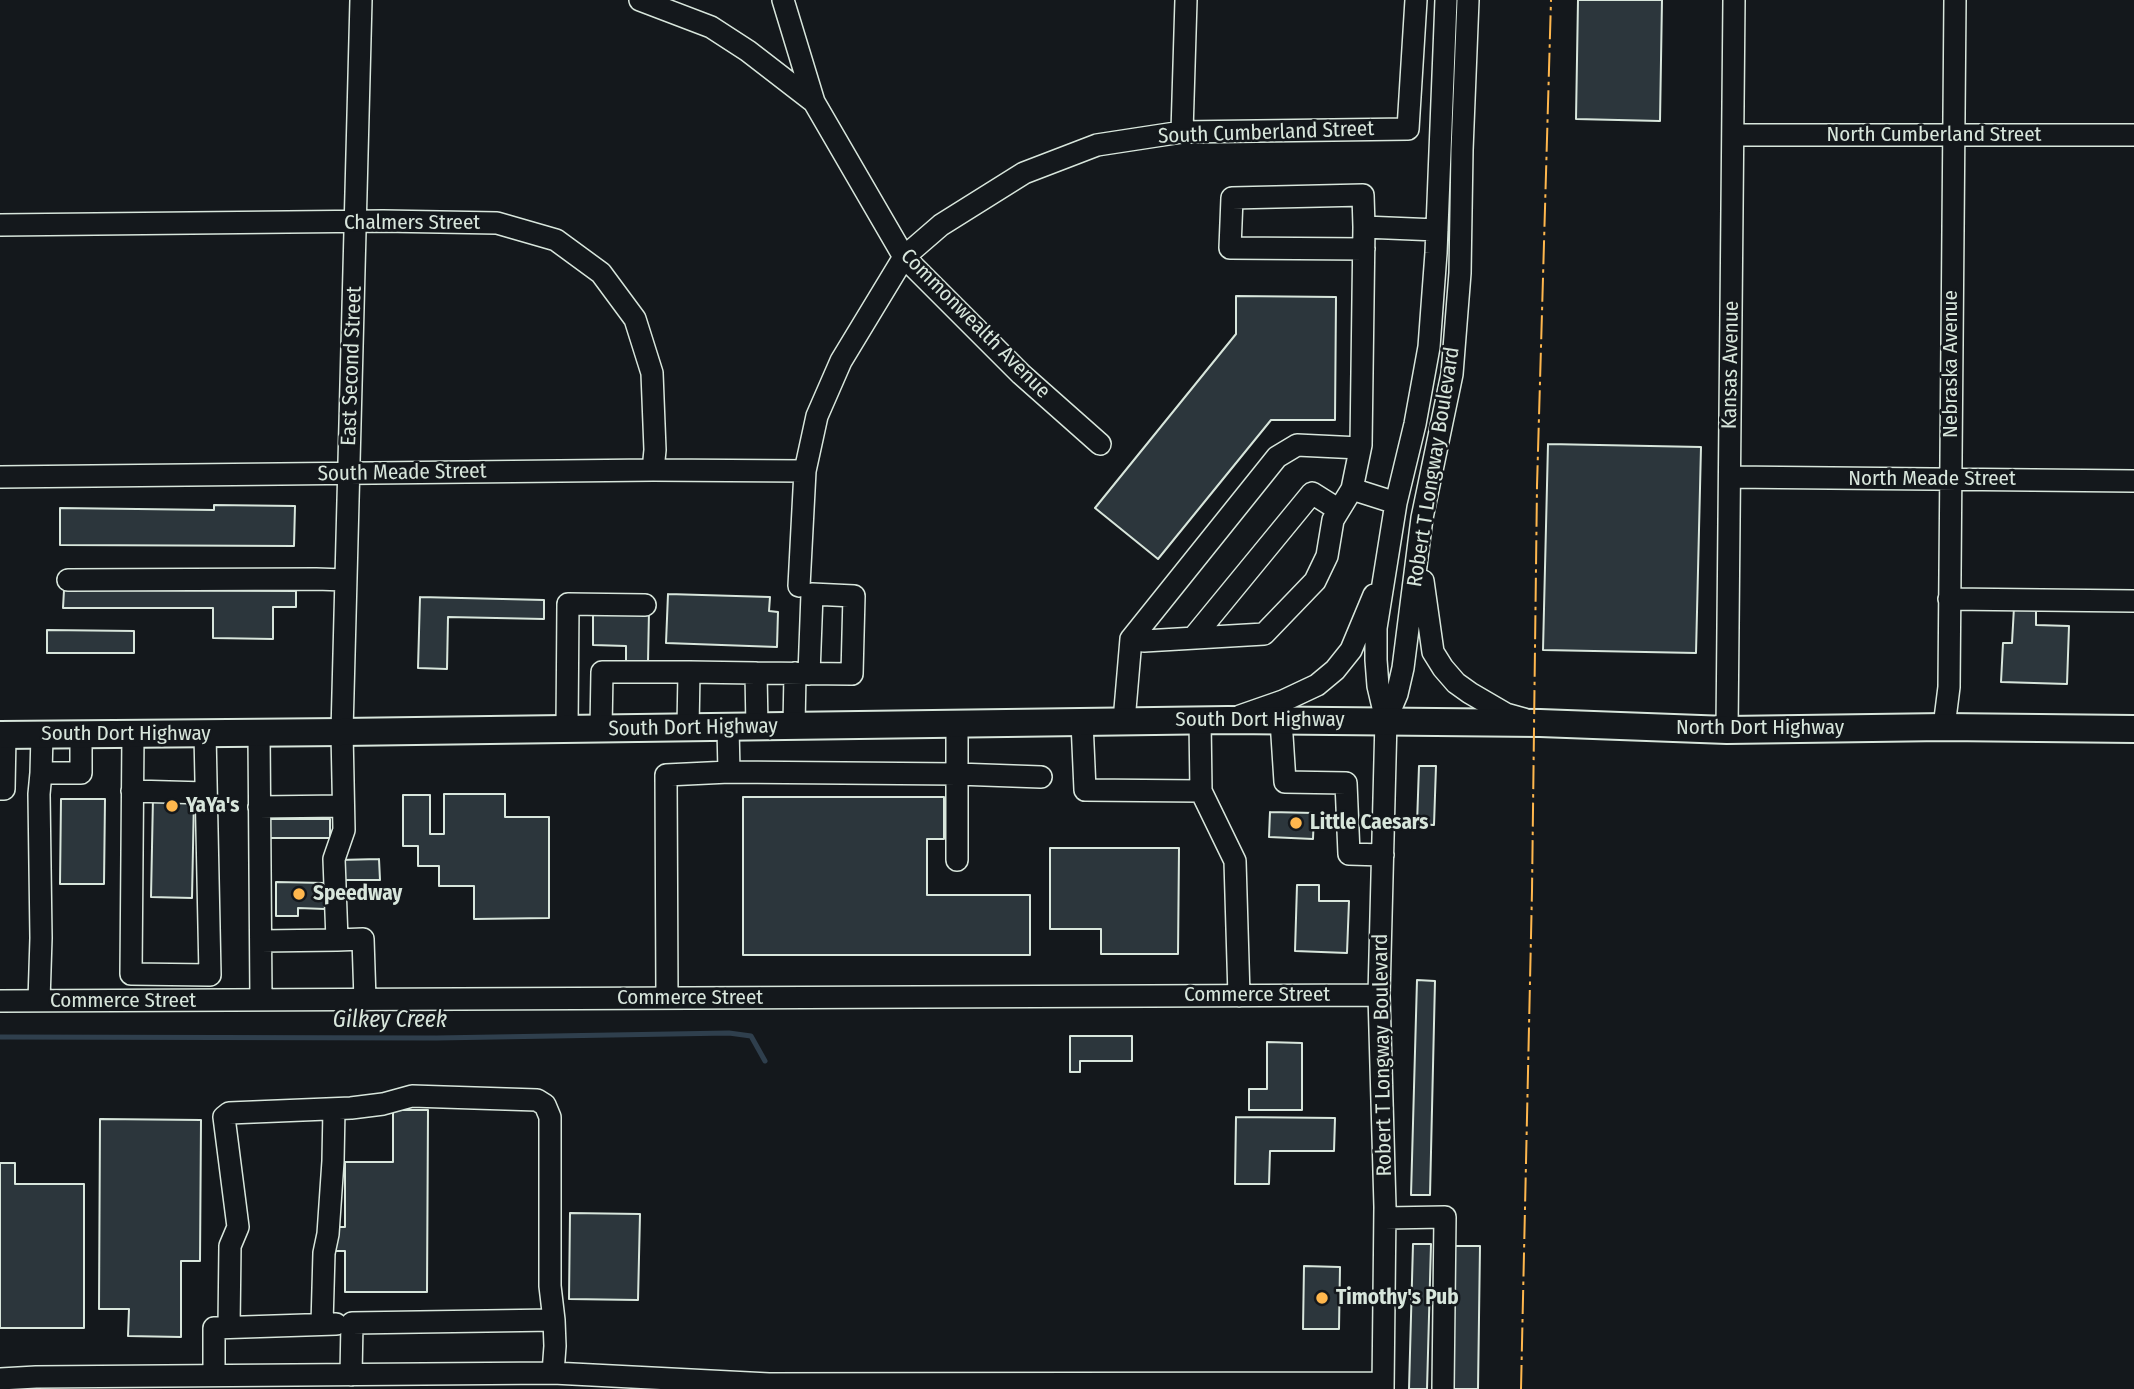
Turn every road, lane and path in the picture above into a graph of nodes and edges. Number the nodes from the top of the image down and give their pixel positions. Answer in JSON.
{"nodes":[{"id":1,"x":361,"y":0,"type":"edge"},
{"id":2,"x":640,"y":0,"type":"edge"},
{"id":3,"x":783,"y":0,"type":"edge"},
{"id":4,"x":1186,"y":0,"type":"edge"},
{"id":5,"x":1416,"y":0,"type":"edge"},
{"id":6,"x":1446,"y":0,"type":"edge"},
{"id":7,"x":1468,"y":0,"type":"edge"},
{"id":8,"x":1734,"y":0,"type":"edge"},
{"id":9,"x":1955,"y":0,"type":"edge"},
{"id":10,"x":814,"y":102,"type":"junction"},
{"id":11,"x":1182,"y":132,"type":"junction"},
{"id":12,"x":1733,"y":135,"type":"junction"},
{"id":13,"x":1953,"y":135,"type":"junction"},
{"id":14,"x":2134,"y":135,"type":"edge"},
{"id":15,"x":1460,"y":221,"type":"junction"},
{"id":16,"x":356,"y":222,"type":"junction"},
{"id":17,"x":0,"y":225,"type":"edge"},
{"id":18,"x":1364,"y":227,"type":"junction"},
{"id":19,"x":1437,"y":235,"type":"junction"},
{"id":20,"x":1364,"y":249,"type":"junction"},
{"id":21,"x":904,"y":257,"type":"junction"},
{"id":22,"x":1100,"y":444,"type":"dead end"},
{"id":23,"x":1360,"y":448,"type":"junction"},
{"id":24,"x":653,"y":470,"type":"junction"},
{"id":25,"x":805,"y":471,"type":"junction"},
{"id":26,"x":349,"y":474,"type":"junction"},
{"id":27,"x":0,"y":477,"type":"edge"},
{"id":28,"x":1730,"y":477,"type":"junction"},
{"id":29,"x":1951,"y":479,"type":"junction"},
{"id":30,"x":2134,"y":481,"type":"edge"},
{"id":31,"x":1352,"y":489,"type":"junction"},
{"id":32,"x":1396,"y":503,"type":"junction"},
{"id":33,"x":1339,"y":510,"type":"junction"},
{"id":34,"x":1422,"y":518,"type":"junction"},
{"id":35,"x":1383,"y":578,"type":"junction"},
{"id":36,"x":68,"y":579,"type":"dead end"},
{"id":37,"x":345,"y":580,"type":"junction"},
{"id":38,"x":799,"y":586,"type":"dead end"},
{"id":39,"x":1950,"y":599,"type":"junction"},
{"id":40,"x":2134,"y":601,"type":"edge"},
{"id":41,"x":645,"y":605,"type":"dead end"},
{"id":42,"x":1193,"y":638,"type":"junction"},
{"id":43,"x":1130,"y":639,"type":"junction"},
{"id":44,"x":690,"y":672,"type":"junction"},
{"id":45,"x":756,"y":673,"type":"junction"},
{"id":46,"x":1200,"y":720,"type":"junction"},
{"id":47,"x":1228,"y":720,"type":"junction"},
{"id":48,"x":1282,"y":720,"type":"junction"},
{"id":49,"x":1386,"y":720,"type":"junction"},
{"id":50,"x":1082,"y":722,"type":"junction"},
{"id":51,"x":1124,"y":722,"type":"junction"},
{"id":52,"x":1540,"y":723,"type":"junction"},
{"id":53,"x":957,"y":724,"type":"junction"},
{"id":54,"x":794,"y":726,"type":"junction"},
{"id":55,"x":728,"y":727,"type":"junction"},
{"id":56,"x":757,"y":727,"type":"junction"},
{"id":57,"x":1944,"y":727,"type":"junction"},
{"id":58,"x":688,"y":728,"type":"junction"},
{"id":59,"x":567,"y":729,"type":"junction"},
{"id":60,"x":601,"y":729,"type":"junction"},
{"id":61,"x":2134,"y":729,"type":"edge"},
{"id":62,"x":1727,"y":730,"type":"junction"},
{"id":63,"x":342,"y":732,"type":"junction"},
{"id":64,"x":205,"y":733,"type":"junction"},
{"id":65,"x":259,"y":733,"type":"junction"},
{"id":66,"x":81,"y":734,"type":"junction"},
{"id":67,"x":133,"y":734,"type":"junction"},
{"id":68,"x":2,"y":735,"type":"edge"},
{"id":69,"x":42,"y":735,"type":"junction"},
{"id":70,"x":729,"y":772,"type":"junction"},
{"id":71,"x":41,"y":773,"type":"junction"},
{"id":72,"x":957,"y":774,"type":"junction"},
{"id":73,"x":1041,"y":777,"type":"dead end"},
{"id":74,"x":0,"y":789,"type":"edge"},
{"id":75,"x":132,"y":791,"type":"junction"},
{"id":76,"x":1201,"y":791,"type":"junction"},
{"id":77,"x":206,"y":793,"type":"junction"},
{"id":78,"x":1347,"y":799,"type":"junction"},
{"id":79,"x":1384,"y":799,"type":"junction"},
{"id":80,"x":343,"y":806,"type":"junction"},
{"id":81,"x":260,"y":807,"type":"junction"},
{"id":82,"x":1382,"y":855,"type":"junction"},
{"id":83,"x":957,"y":860,"type":"dead end"},
{"id":84,"x":337,"y":940,"type":"junction"},
{"id":85,"x":261,"y":941,"type":"junction"},
{"id":86,"x":1379,"y":995,"type":"junction"},
{"id":87,"x":1240,"y":996,"type":"junction"},
{"id":88,"x":667,"y":998,"type":"junction"},
{"id":89,"x":261,"y":1000,"type":"junction"},
{"id":90,"x":365,"y":1000,"type":"junction"},
{"id":91,"x":0,"y":1001,"type":"edge"},
{"id":92,"x":39,"y":1001,"type":"junction"},
{"id":93,"x":334,"y":1109,"type":"junction"},
{"id":94,"x":1385,"y":1218,"type":"junction"},
{"id":95,"x":554,"y":1320,"type":"junction"},
{"id":96,"x":352,"y":1323,"type":"junction"},
{"id":97,"x":322,"y":1324,"type":"junction"},
{"id":98,"x":229,"y":1327,"type":"junction"},
{"id":99,"x":553,"y":1373,"type":"junction"},
{"id":100,"x":214,"y":1375,"type":"junction"},
{"id":101,"x":351,"y":1375,"type":"junction"},
{"id":102,"x":0,"y":1379,"type":"edge"},
{"id":103,"x":475,"y":1381,"type":"edge"},
{"id":104,"x":329,"y":1382,"type":"edge"},
{"id":105,"x":35,"y":1383,"type":"edge"},
{"id":106,"x":1004,"y":1386,"type":"edge"},
{"id":107,"x":1098,"y":1386,"type":"edge"},
{"id":108,"x":1383,"y":1386,"type":"edge"},
{"id":109,"x":1443,"y":1389,"type":"edge"}],
"edges":[{"from":1,"to":16,"type":"street","name":"East Second Street"},
{"from":2,"to":10,"type":"street"},
{"from":3,"to":10,"type":"street","name":"Commonwealth Avenue"},
{"from":4,"to":11,"type":"street"},
{"from":5,"to":11,"type":"street","name":"South Cumberland Street"},
{"from":6,"to":19,"type":"street","name":"Robert T Longway Boulevard"},
{"from":7,"to":15,"type":"street","name":"Robert T Longway Boulevard"},
{"from":8,"to":12,"type":"street","name":"Kansas Avenue"},
{"from":9,"to":13,"type":"street","name":"Nebraska Avenue"},
{"from":10,"to":21,"type":"street","name":"Commonwealth Avenue"},
{"from":11,"to":21,"type":"street","name":"South Cumberland Street"},
{"from":12,"to":13,"type":"street","name":"North Cumberland Street"},
{"from":12,"to":28,"type":"street","name":"Kansas Avenue"},
{"from":13,"to":14,"type":"street","name":"North Cumberland Street"},
{"from":13,"to":29,"type":"street","name":"Nebraska Avenue"},
{"from":15,"to":19,"type":"street"},
{"from":15,"to":34,"type":"street","name":"Robert T Longway Boulevard"},
{"from":16,"to":17,"type":"street","name":"Chalmers Street"},
{"from":16,"to":24,"type":"street","name":"Chalmers Street"},
{"from":16,"to":26,"type":"street","name":"East Second Street"},
{"from":18,"to":19,"type":"street"},
{"from":18,"to":20,"type":"street"},
{"from":18,"to":20,"type":"street"},
{"from":19,"to":32,"type":"street","name":"Robert T Longway Boulevard"},
{"from":20,"to":23,"type":"street"},
{"from":21,"to":22,"type":"street","name":"Commonwealth Avenue"},
{"from":21,"to":25,"type":"street","name":"South Cumberland Street"},
{"from":23,"to":31,"type":"street"},
{"from":23,"to":43,"type":"street"},
{"from":24,"to":25,"type":"street","name":"South Meade Street"},
{"from":24,"to":26,"type":"street","name":"South Meade Street"},
{"from":25,"to":38,"type":"street","name":"South Cumberland Street"},
{"from":26,"to":27,"type":"street","name":"South Meade Street"},
{"from":26,"to":37,"type":"street","name":"East Second Street"},
{"from":28,"to":29,"type":"street","name":"North Meade Street"},
{"from":28,"to":62,"type":"street","name":"Kansas Avenue"},
{"from":29,"to":30,"type":"street","name":"North Meade Street"},
{"from":29,"to":39,"type":"street","name":"Nebraska Avenue"},
{"from":31,"to":32,"type":"street"},
{"from":31,"to":33,"type":"street"},
{"from":32,"to":35,"type":"street","name":"Robert T Longway Boulevard"},
{"from":33,"to":42,"type":"street"},
{"from":33,"to":42,"type":"street"},
{"from":34,"to":49,"type":"street","name":"Robert T Longway Boulevard"},
{"from":34,"to":52,"type":"street"},
{"from":35,"to":47,"type":"street"},
{"from":35,"to":49,"type":"street","name":"Robert T Longway Boulevard"},
{"from":36,"to":37,"type":"street"},
{"from":37,"to":63,"type":"street","name":"East Second Street"},
{"from":39,"to":40,"type":"street"},
{"from":39,"to":57,"type":"street","name":"Nebraska Avenue"},
{"from":41,"to":59,"type":"street"},
{"from":42,"to":43,"type":"street"},
{"from":43,"to":51,"type":"street"},
{"from":44,"to":45,"type":"street"},
{"from":44,"to":58,"type":"street"},
{"from":44,"to":60,"type":"street"},
{"from":45,"to":54,"type":"street"},
{"from":45,"to":56,"type":"street"},
{"from":46,"to":47,"type":"main road","name":"South Dort Highway"},
{"from":46,"to":51,"type":"main road","name":"South Dort Highway"},
{"from":46,"to":76,"type":"street"},
{"from":47,"to":48,"type":"main road","name":"South Dort Highway"},
{"from":48,"to":49,"type":"main road","name":"South Dort Highway"},
{"from":48,"to":78,"type":"street"},
{"from":49,"to":52,"type":"main road","name":"North Dort Highway"},
{"from":49,"to":79,"type":"street","name":"Robert T Longway Boulevard"},
{"from":50,"to":51,"type":"main road","name":"South Dort Highway"},
{"from":50,"to":53,"type":"main road","name":"South Dort Highway"},
{"from":50,"to":76,"type":"street"},
{"from":52,"to":62,"type":"main road","name":"North Dort Highway"},
{"from":53,"to":54,"type":"main road","name":"South Dort Highway"},
{"from":53,"to":72,"type":"street"},
{"from":54,"to":56,"type":"main road","name":"South Dort Highway"},
{"from":55,"to":56,"type":"main road","name":"South Dort Highway"},
{"from":55,"to":58,"type":"main road","name":"South Dort Highway"},
{"from":55,"to":70,"type":"street"},
{"from":57,"to":61,"type":"main road","name":"North Dort Highway"},
{"from":57,"to":62,"type":"main road","name":"North Dort Highway"},
{"from":58,"to":60,"type":"main road","name":"South Dort Highway"},
{"from":59,"to":60,"type":"main road","name":"South Dort Highway"},
{"from":59,"to":63,"type":"main road","name":"South Dort Highway"},
{"from":63,"to":65,"type":"main road","name":"South Dort Highway"},
{"from":63,"to":80,"type":"street","name":"East Second Street"},
{"from":64,"to":65,"type":"main road","name":"South Dort Highway"},
{"from":64,"to":67,"type":"main road","name":"South Dort Highway"},
{"from":64,"to":77,"type":"street"},
{"from":65,"to":81,"type":"street"},
{"from":66,"to":67,"type":"main road","name":"South Dort Highway"},
{"from":66,"to":69,"type":"main road","name":"South Dort Highway"},
{"from":66,"to":71,"type":"street"},
{"from":67,"to":75,"type":"street"},
{"from":68,"to":69,"type":"main road","name":"South Dort Highway"},
{"from":68,"to":74,"type":"street"},
{"from":69,"to":71,"type":"street"},
{"from":70,"to":72,"type":"street"},
{"from":70,"to":88,"type":"street"},
{"from":71,"to":92,"type":"street"},
{"from":72,"to":73,"type":"street"},
{"from":72,"to":83,"type":"street"},
{"from":75,"to":77,"type":"street"},
{"from":75,"to":77,"type":"street"},
{"from":76,"to":87,"type":"street"},
{"from":78,"to":79,"type":"street"},
{"from":78,"to":82,"type":"street"},
{"from":79,"to":82,"type":"street","name":"Robert T Longway Boulevard"},
{"from":80,"to":81,"type":"street"},
{"from":80,"to":84,"type":"street","name":"East Second Street"},
{"from":81,"to":85,"type":"street"},
{"from":82,"to":86,"type":"street","name":"Robert T Longway Boulevard"},
{"from":84,"to":85,"type":"street"},
{"from":84,"to":90,"type":"street"},
{"from":85,"to":89,"type":"street"},
{"from":86,"to":87,"type":"street","name":"Commerce Street"},
{"from":86,"to":94,"type":"street","name":"Robert T Longway Boulevard"},
{"from":87,"to":88,"type":"street","name":"Commerce Street"},
{"from":88,"to":90,"type":"street","name":"Commerce Street"},
{"from":89,"to":90,"type":"street","name":"Commerce Street"},
{"from":89,"to":92,"type":"street","name":"Commerce Street"},
{"from":91,"to":92,"type":"street","name":"Commerce Street"},
{"from":93,"to":95,"type":"street"},
{"from":93,"to":97,"type":"street"},
{"from":93,"to":98,"type":"street"},
{"from":94,"to":108,"type":"street","name":"Robert T Longway Boulevard"},
{"from":94,"to":109,"type":"street"},
{"from":95,"to":96,"type":"street"},
{"from":95,"to":99,"type":"street"},
{"from":96,"to":97,"type":"street"},
{"from":96,"to":101,"type":"street"},
{"from":97,"to":98,"type":"street"},
{"from":98,"to":100,"type":"street"},
{"from":99,"to":103,"type":"street"},
{"from":99,"to":106,"type":"street"},
{"from":100,"to":104,"type":"street"},
{"from":100,"to":105,"type":"street"},
{"from":101,"to":103,"type":"street"},
{"from":101,"to":104,"type":"street"},
{"from":102,"to":105,"type":"street"},
{"from":106,"to":107,"type":"street"},
{"from":107,"to":108,"type":"street"}]}
